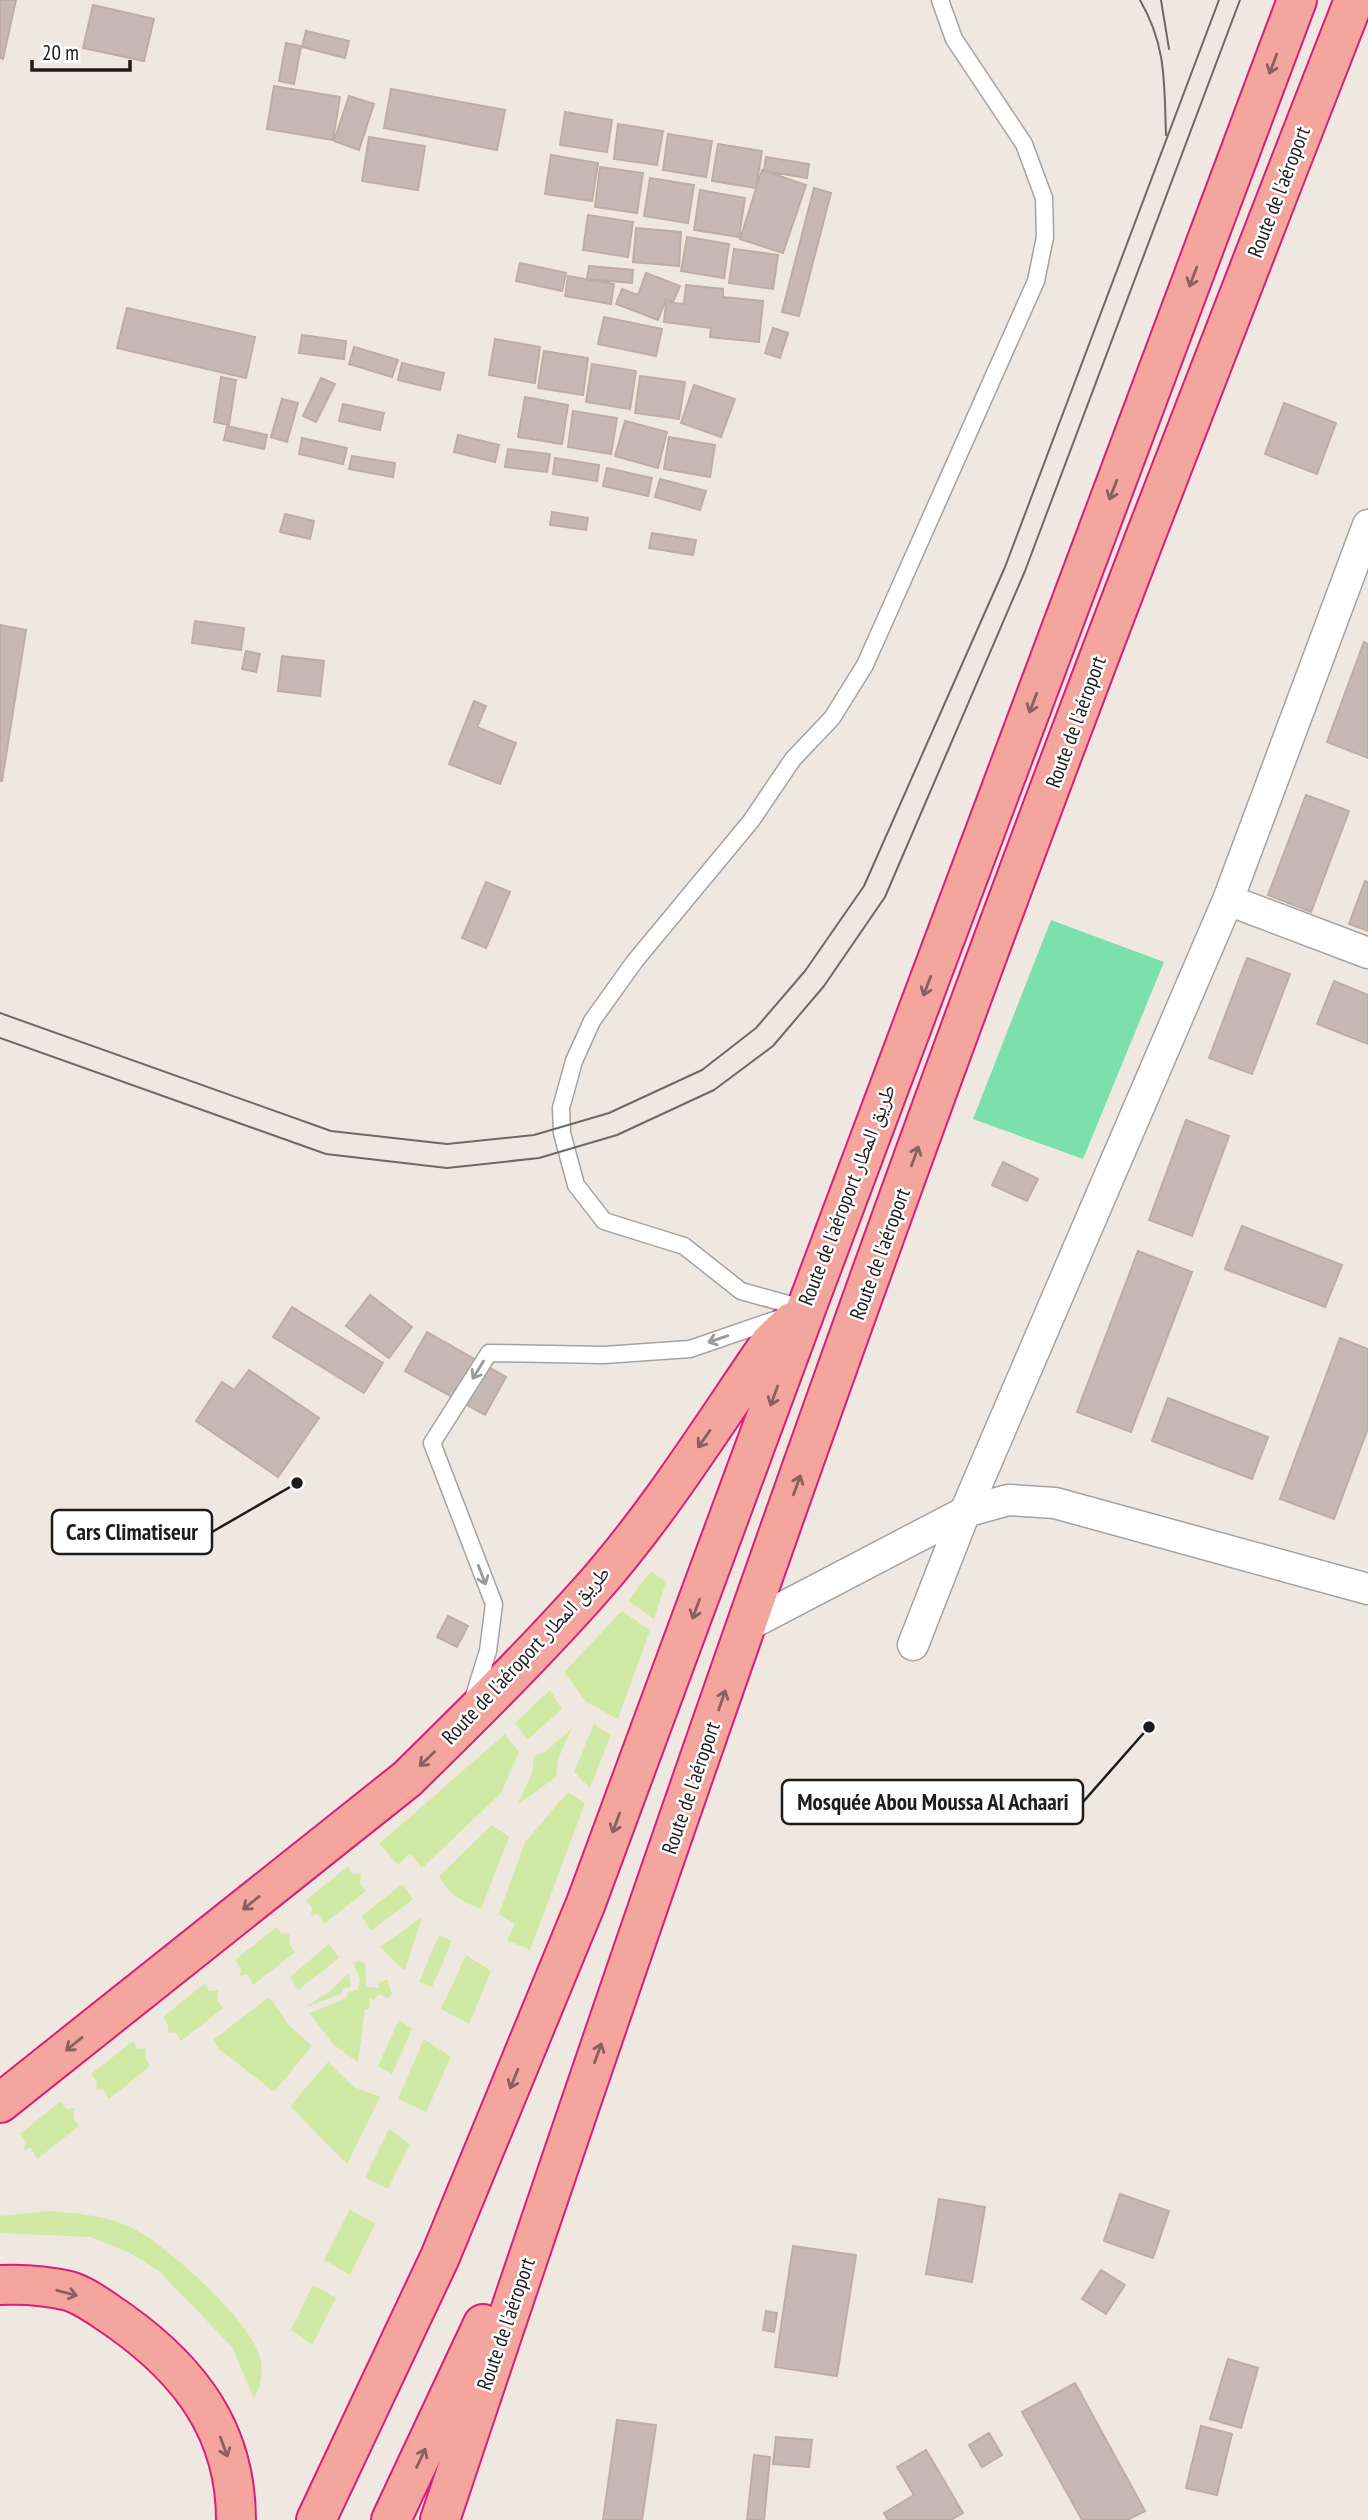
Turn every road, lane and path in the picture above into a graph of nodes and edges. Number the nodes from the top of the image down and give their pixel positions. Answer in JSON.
{"nodes":[{"id":1,"x":940,"y":0,"type":"edge"},
{"id":2,"x":1297,"y":0,"type":"edge"},
{"id":3,"x":1354,"y":0,"type":"edge"},
{"id":4,"x":1368,"y":526,"type":"edge"},
{"id":5,"x":1228,"y":900,"type":"junction"},
{"id":6,"x":1368,"y":953,"type":"edge"},
{"id":7,"x":806,"y":1309,"type":"junction"},
{"id":8,"x":965,"y":1512,"type":"junction"},
{"id":9,"x":1368,"y":1590,"type":"edge"},
{"id":10,"x":747,"y":1626,"type":"junction"},
{"id":11,"x":914,"y":1646,"type":"dead end"},
{"id":12,"x":467,"y":1720,"type":"junction"},
{"id":13,"x":0,"y":2103,"type":"edge"},
{"id":14,"x":575,"y":2118,"type":"junction"},
{"id":15,"x":0,"y":2285,"type":"edge"},
{"id":16,"x":236,"y":2520,"type":"edge"},
{"id":17,"x":316,"y":2520,"type":"edge"},
{"id":18,"x":391,"y":2520,"type":"edge"},
{"id":19,"x":440,"y":2520,"type":"edge"}],
"edges":[{"from":1,"to":7,"type":"lane"},
{"from":2,"to":7,"type":"highway","name":"Route de l'aéroport طريق المطار","one_way":true},
{"from":10,"to":3,"type":"highway","name":"Route de l'aéroport","one_way":true},
{"from":4,"to":5,"type":"street"},
{"from":5,"to":6,"type":"street"},
{"from":5,"to":8,"type":"street"},
{"from":7,"to":12,"type":"highway","name":"Route de l'aéroport طريق المطار","one_way":true},
{"from":7,"to":12,"type":"lane","one_way":true},
{"from":7,"to":17,"type":"highway","one_way":true},
{"from":8,"to":9,"type":"street"},
{"from":8,"to":10,"type":"street"},
{"from":8,"to":11,"type":"street"},
{"from":14,"to":10,"type":"highway","name":"Route de l'aéroport","one_way":true},
{"from":12,"to":13,"type":"highway","name":"Route de l'aéroport طريق المطار","one_way":true},
{"from":18,"to":14,"type":"highway","one_way":true},
{"from":14,"to":19,"type":"highway","name":"Route de l'aéroport"},
{"from":15,"to":16,"type":"highway","one_way":true}]}
